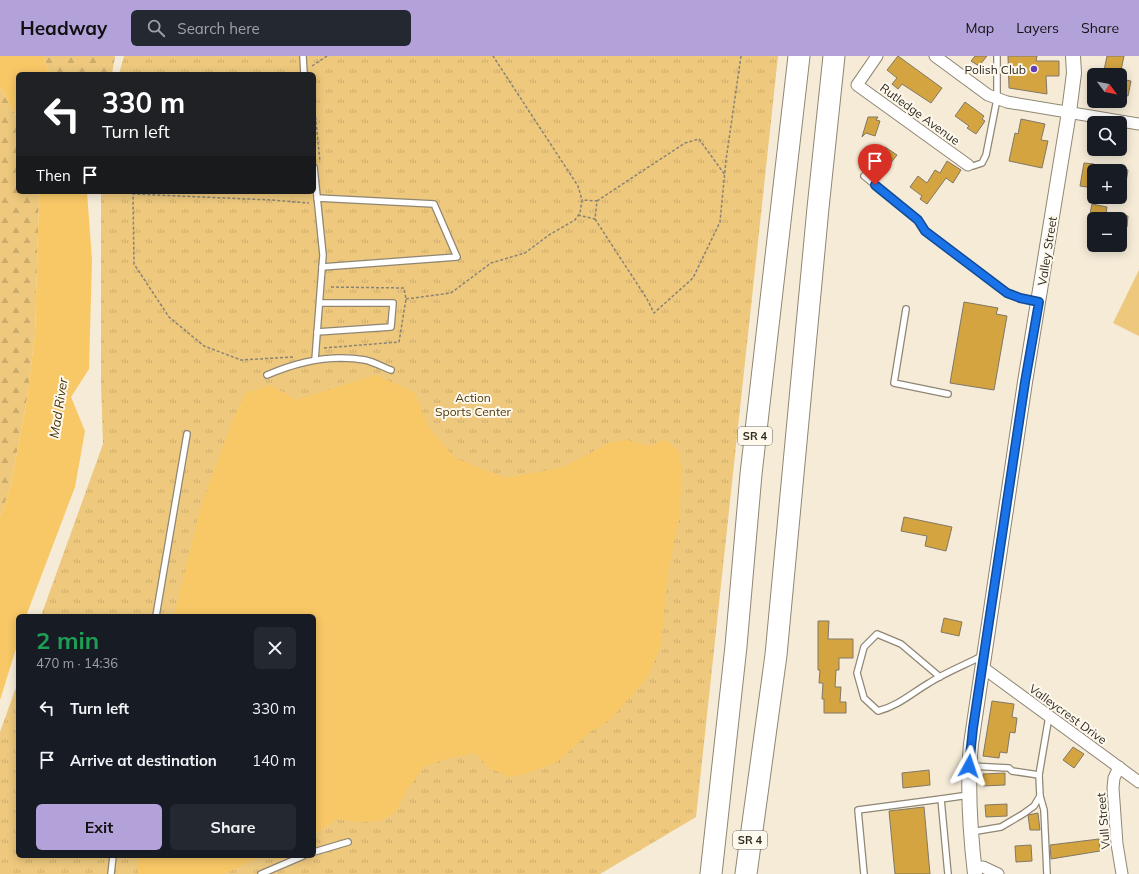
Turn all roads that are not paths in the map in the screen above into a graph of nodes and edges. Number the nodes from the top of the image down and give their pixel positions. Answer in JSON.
{"nodes":[{"id":1,"x":303,"y":56,"type":"edge"},
{"id":2,"x":795,"y":56,"type":"edge"},
{"id":3,"x":799,"y":56,"type":"edge"},
{"id":4,"x":834,"y":56,"type":"edge"},
{"id":5,"x":877,"y":56,"type":"edge"},
{"id":6,"x":936,"y":56,"type":"edge"},
{"id":7,"x":997,"y":56,"type":"edge"},
{"id":8,"x":1074,"y":56,"type":"edge"},
{"id":9,"x":304,"y":72,"type":"edge"},
{"id":10,"x":997,"y":99,"type":"junction"},
{"id":11,"x":793,"y":109,"type":"junction"},
{"id":12,"x":1070,"y":112,"type":"junction"},
{"id":13,"x":1139,"y":124,"type":"edge"},
{"id":14,"x":968,"y":165,"type":"joint"},
{"id":15,"x":864,"y":176,"type":"dead end"},
{"id":16,"x":316,"y":188,"type":"edge"},
{"id":17,"x":317,"y":198,"type":"junction"},
{"id":18,"x":322,"y":267,"type":"junction"},
{"id":19,"x":1039,"y":302,"type":"junction"},
{"id":20,"x":320,"y":303,"type":"junction"},
{"id":21,"x":906,"y":308,"type":"dead end"},
{"id":22,"x":318,"y":332,"type":"junction"},
{"id":23,"x":315,"y":360,"type":"junction"},
{"id":24,"x":391,"y":370,"type":"dead end"},
{"id":25,"x":267,"y":375,"type":"dead end"},
{"id":26,"x":948,"y":394,"type":"dead end"},
{"id":27,"x":187,"y":434,"type":"dead end"},
{"id":28,"x":156,"y":614,"type":"edge"},
{"id":29,"x":983,"y":661,"type":"junction"},
{"id":30,"x":940,"y":677,"type":"junction"},
{"id":31,"x":1049,"y":716,"type":"junction"},
{"id":32,"x":969,"y":766,"type":"junction"},
{"id":33,"x":1119,"y":767,"type":"junction"},
{"id":34,"x":1038,"y":775,"type":"junction"},
{"id":35,"x":1139,"y":782,"type":"edge"},
{"id":36,"x":969,"y":794,"type":"junction"},
{"id":37,"x":1040,"y":796,"type":"junction"},
{"id":38,"x":941,"y":799,"type":"junction"},
{"id":39,"x":971,"y":832,"type":"junction"},
{"id":40,"x":348,"y":842,"type":"dead end"},
{"id":41,"x":316,"y":851,"type":"edge"},
{"id":42,"x":113,"y":858,"type":"edge"},
{"id":43,"x":298,"y":858,"type":"edge"},
{"id":44,"x":974,"y":870,"type":"edge"},
{"id":45,"x":111,"y":874,"type":"edge"},
{"id":46,"x":261,"y":874,"type":"edge"},
{"id":47,"x":711,"y":874,"type":"edge"},
{"id":48,"x":746,"y":874,"type":"edge"},
{"id":49,"x":864,"y":874,"type":"edge"},
{"id":50,"x":948,"y":874,"type":"edge"},
{"id":51,"x":998,"y":874,"type":"edge"},
{"id":52,"x":1047,"y":874,"type":"edge"},
{"id":53,"x":1122,"y":874,"type":"edge"}],
"edges":[{"from":1,"to":9,"type":"lane"},
{"from":2,"to":11,"type":"highway"},
{"from":3,"to":11,"type":"highway","number":"SR 4"},
{"from":4,"to":48,"type":"highway","number":"SR 4"},
{"from":5,"to":14,"type":"street","name":"Rutledge Avenue"},
{"from":6,"to":10,"type":"street"},
{"from":7,"to":10,"type":"lane"},
{"from":8,"to":12,"type":"street","name":"Valley Street"},
{"from":10,"to":12,"type":"street"},
{"from":10,"to":14,"type":"lane"},
{"from":11,"to":47,"type":"highway","number":"SR 4"},
{"from":12,"to":13,"type":"street"},
{"from":12,"to":19,"type":"street","name":"Valley Street"},
{"from":15,"to":19,"type":"lane"},
{"from":16,"to":17,"type":"lane"},
{"from":17,"to":18,"type":"lane"},
{"from":17,"to":18,"type":"lane"},
{"from":18,"to":20,"type":"lane"},
{"from":19,"to":29,"type":"street","name":"Valley Street"},
{"from":20,"to":22,"type":"lane"},
{"from":20,"to":22,"type":"lane"},
{"from":21,"to":26,"type":"lane"},
{"from":22,"to":23,"type":"lane"},
{"from":23,"to":24,"type":"lane"},
{"from":23,"to":25,"type":"lane"},
{"from":27,"to":28,"type":"lane"},
{"from":29,"to":30,"type":"lane"},
{"from":29,"to":31,"type":"street","name":"Valleycrest Drive"},
{"from":29,"to":32,"type":"street","name":"Valley Street"},
{"from":30,"to":30,"type":"lane"},
{"from":31,"to":33,"type":"street","name":"Valleycrest Drive"},
{"from":31,"to":34,"type":"lane"},
{"from":32,"to":34,"type":"lane"},
{"from":32,"to":36,"type":"street","name":"Valley Street"},
{"from":33,"to":35,"type":"street","name":"Valleycrest Drive"},
{"from":33,"to":53,"type":"street","name":"Vull Street"},
{"from":34,"to":37,"type":"lane"},
{"from":36,"to":38,"type":"lane"},
{"from":36,"to":39,"type":"street","name":"Valley Street"},
{"from":37,"to":39,"type":"lane"},
{"from":37,"to":52,"type":"lane"},
{"from":38,"to":49,"type":"lane"},
{"from":38,"to":50,"type":"lane"},
{"from":39,"to":44,"type":"street","name":"Valley Street"},
{"from":40,"to":41,"type":"lane"},
{"from":42,"to":45,"type":"lane"},
{"from":43,"to":46,"type":"lane"},
{"from":44,"to":51,"type":"street"}]}
